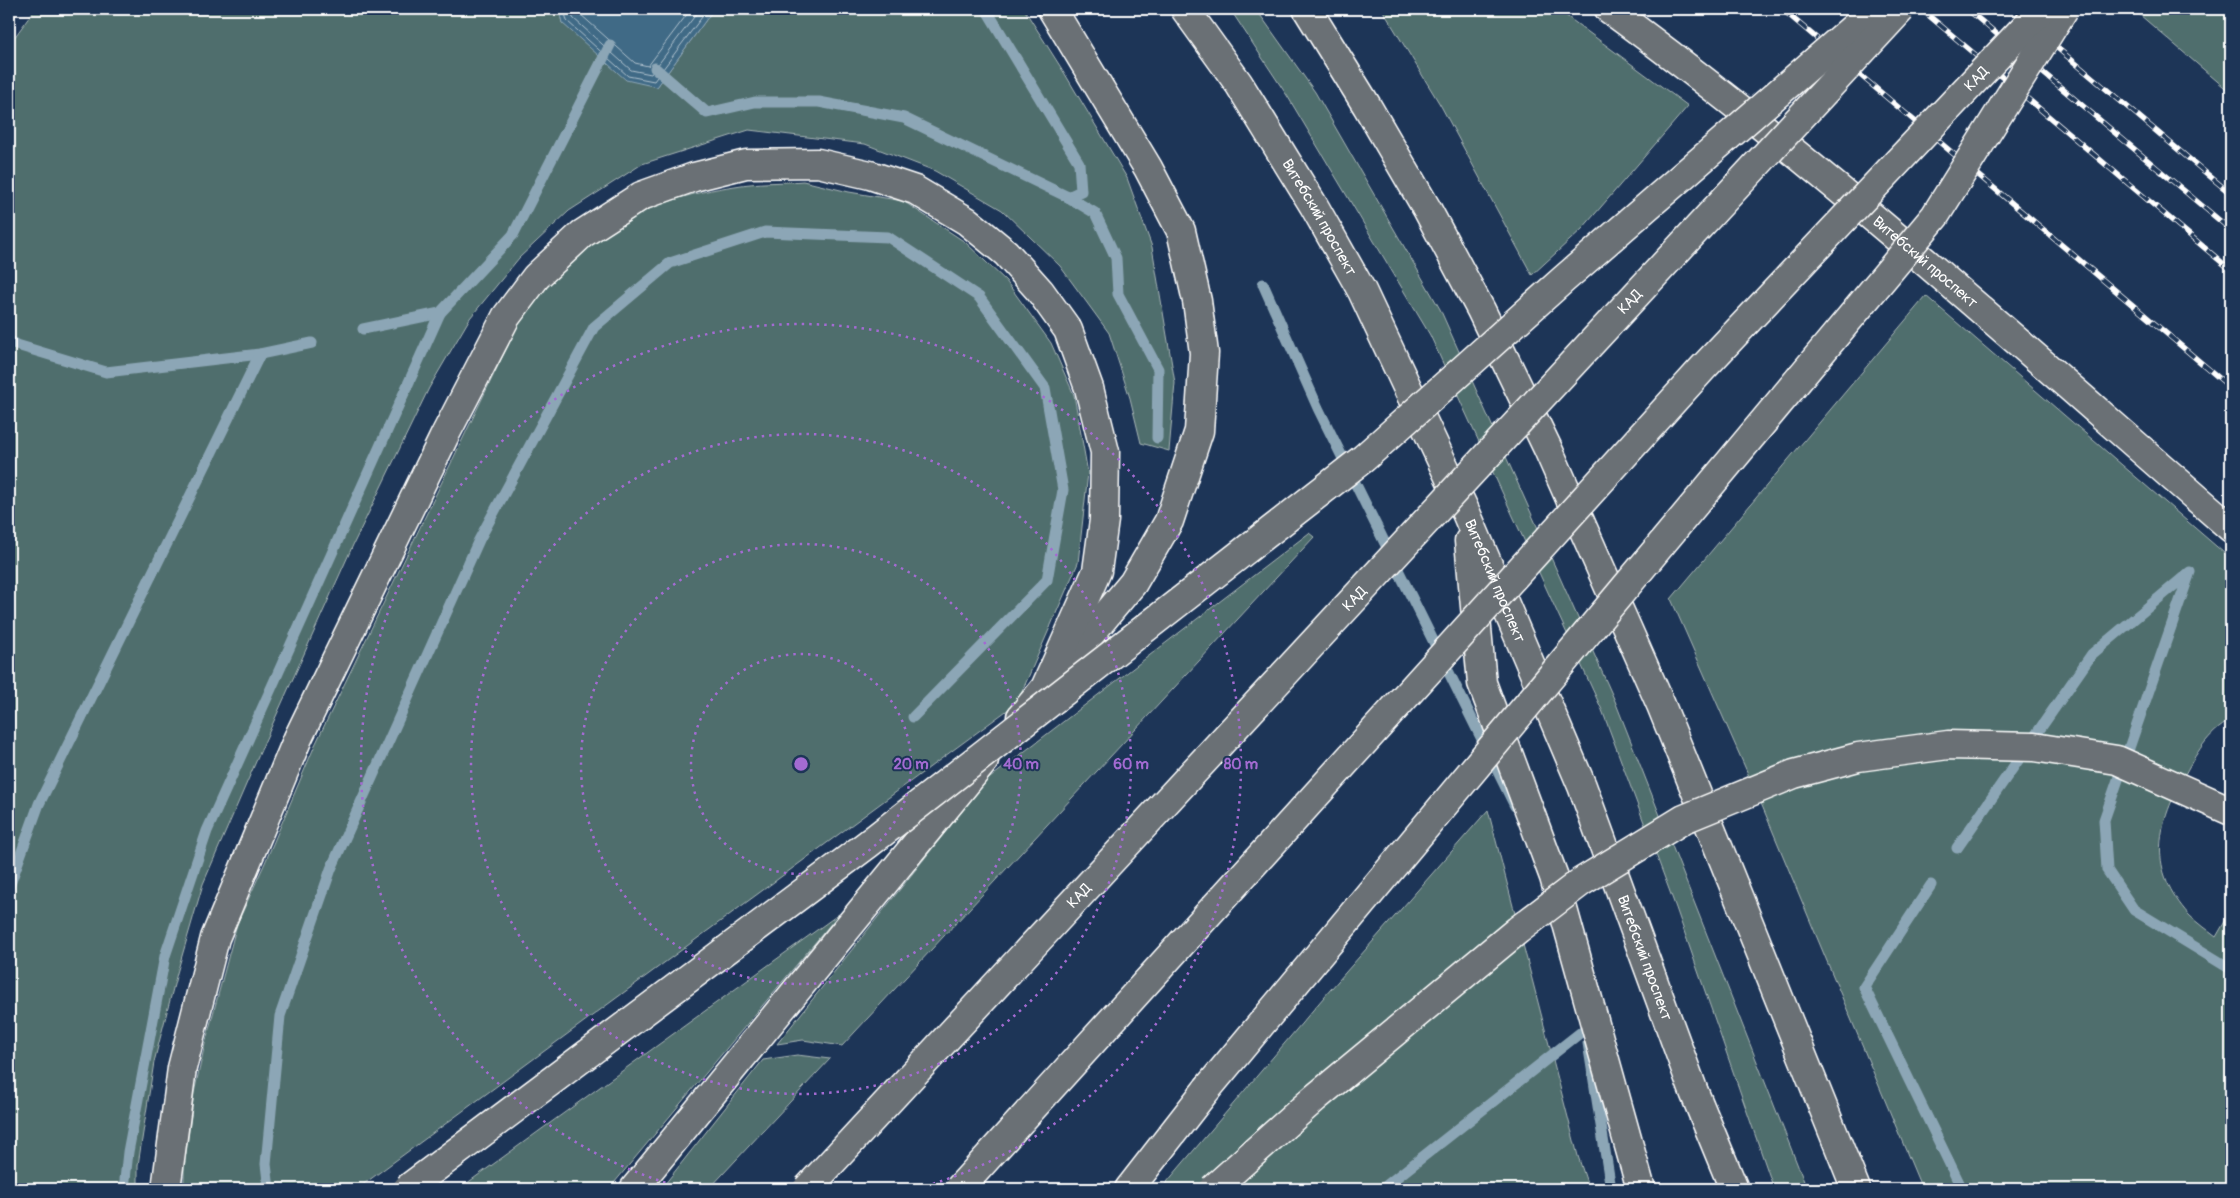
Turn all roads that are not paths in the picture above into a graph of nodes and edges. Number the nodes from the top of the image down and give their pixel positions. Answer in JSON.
{"nodes":[{"id":1,"x":1052,"y":9,"type":"edge"},
{"id":2,"x":1185,"y":9,"type":"edge"},
{"id":3,"x":1307,"y":9,"type":"edge"},
{"id":4,"x":1609,"y":9,"type":"edge"},
{"id":5,"x":1875,"y":9,"type":"edge"},
{"id":6,"x":1901,"y":9,"type":"edge"},
{"id":7,"x":2042,"y":9,"type":"edge"},
{"id":8,"x":2064,"y":9,"type":"edge"},
{"id":9,"x":1467,"y":515,"type":"junction"},
{"id":10,"x":2231,"y":528,"type":"edge"},
{"id":11,"x":1046,"y":688,"type":"junction"},
{"id":12,"x":2231,"y":811,"type":"edge"},
{"id":13,"x":166,"y":1189,"type":"edge"},
{"id":14,"x":407,"y":1189,"type":"edge"},
{"id":15,"x":634,"y":1189,"type":"edge"},
{"id":16,"x":807,"y":1189,"type":"edge"},
{"id":17,"x":959,"y":1189,"type":"edge"},
{"id":18,"x":1129,"y":1189,"type":"edge"},
{"id":19,"x":1214,"y":1189,"type":"edge"},
{"id":20,"x":1641,"y":1189,"type":"edge"},
{"id":21,"x":1734,"y":1189,"type":"edge"},
{"id":22,"x":1856,"y":1189,"type":"edge"}],
"edges":[{"from":1,"to":11,"type":"main road"},
{"from":2,"to":9,"type":"main road","name":"Витебский проспект"},
{"from":3,"to":22,"type":"main road"},
{"from":4,"to":10,"type":"main road","name":"Витебский проспект"},
{"from":5,"to":14,"type":"main road","bridge":true},
{"from":6,"to":16,"type":"main road","name":"КАД","bridge":true},
{"from":7,"to":17,"type":"main road","name":"КАД","bridge":true},
{"from":8,"to":18,"type":"main road","bridge":true},
{"from":9,"to":20,"type":"main road"},
{"from":9,"to":21,"type":"main road","name":"Витебский проспект"},
{"from":11,"to":13,"type":"main road"},
{"from":11,"to":15,"type":"main road"},
{"from":12,"to":19,"type":"main road","bridge":true}]}
